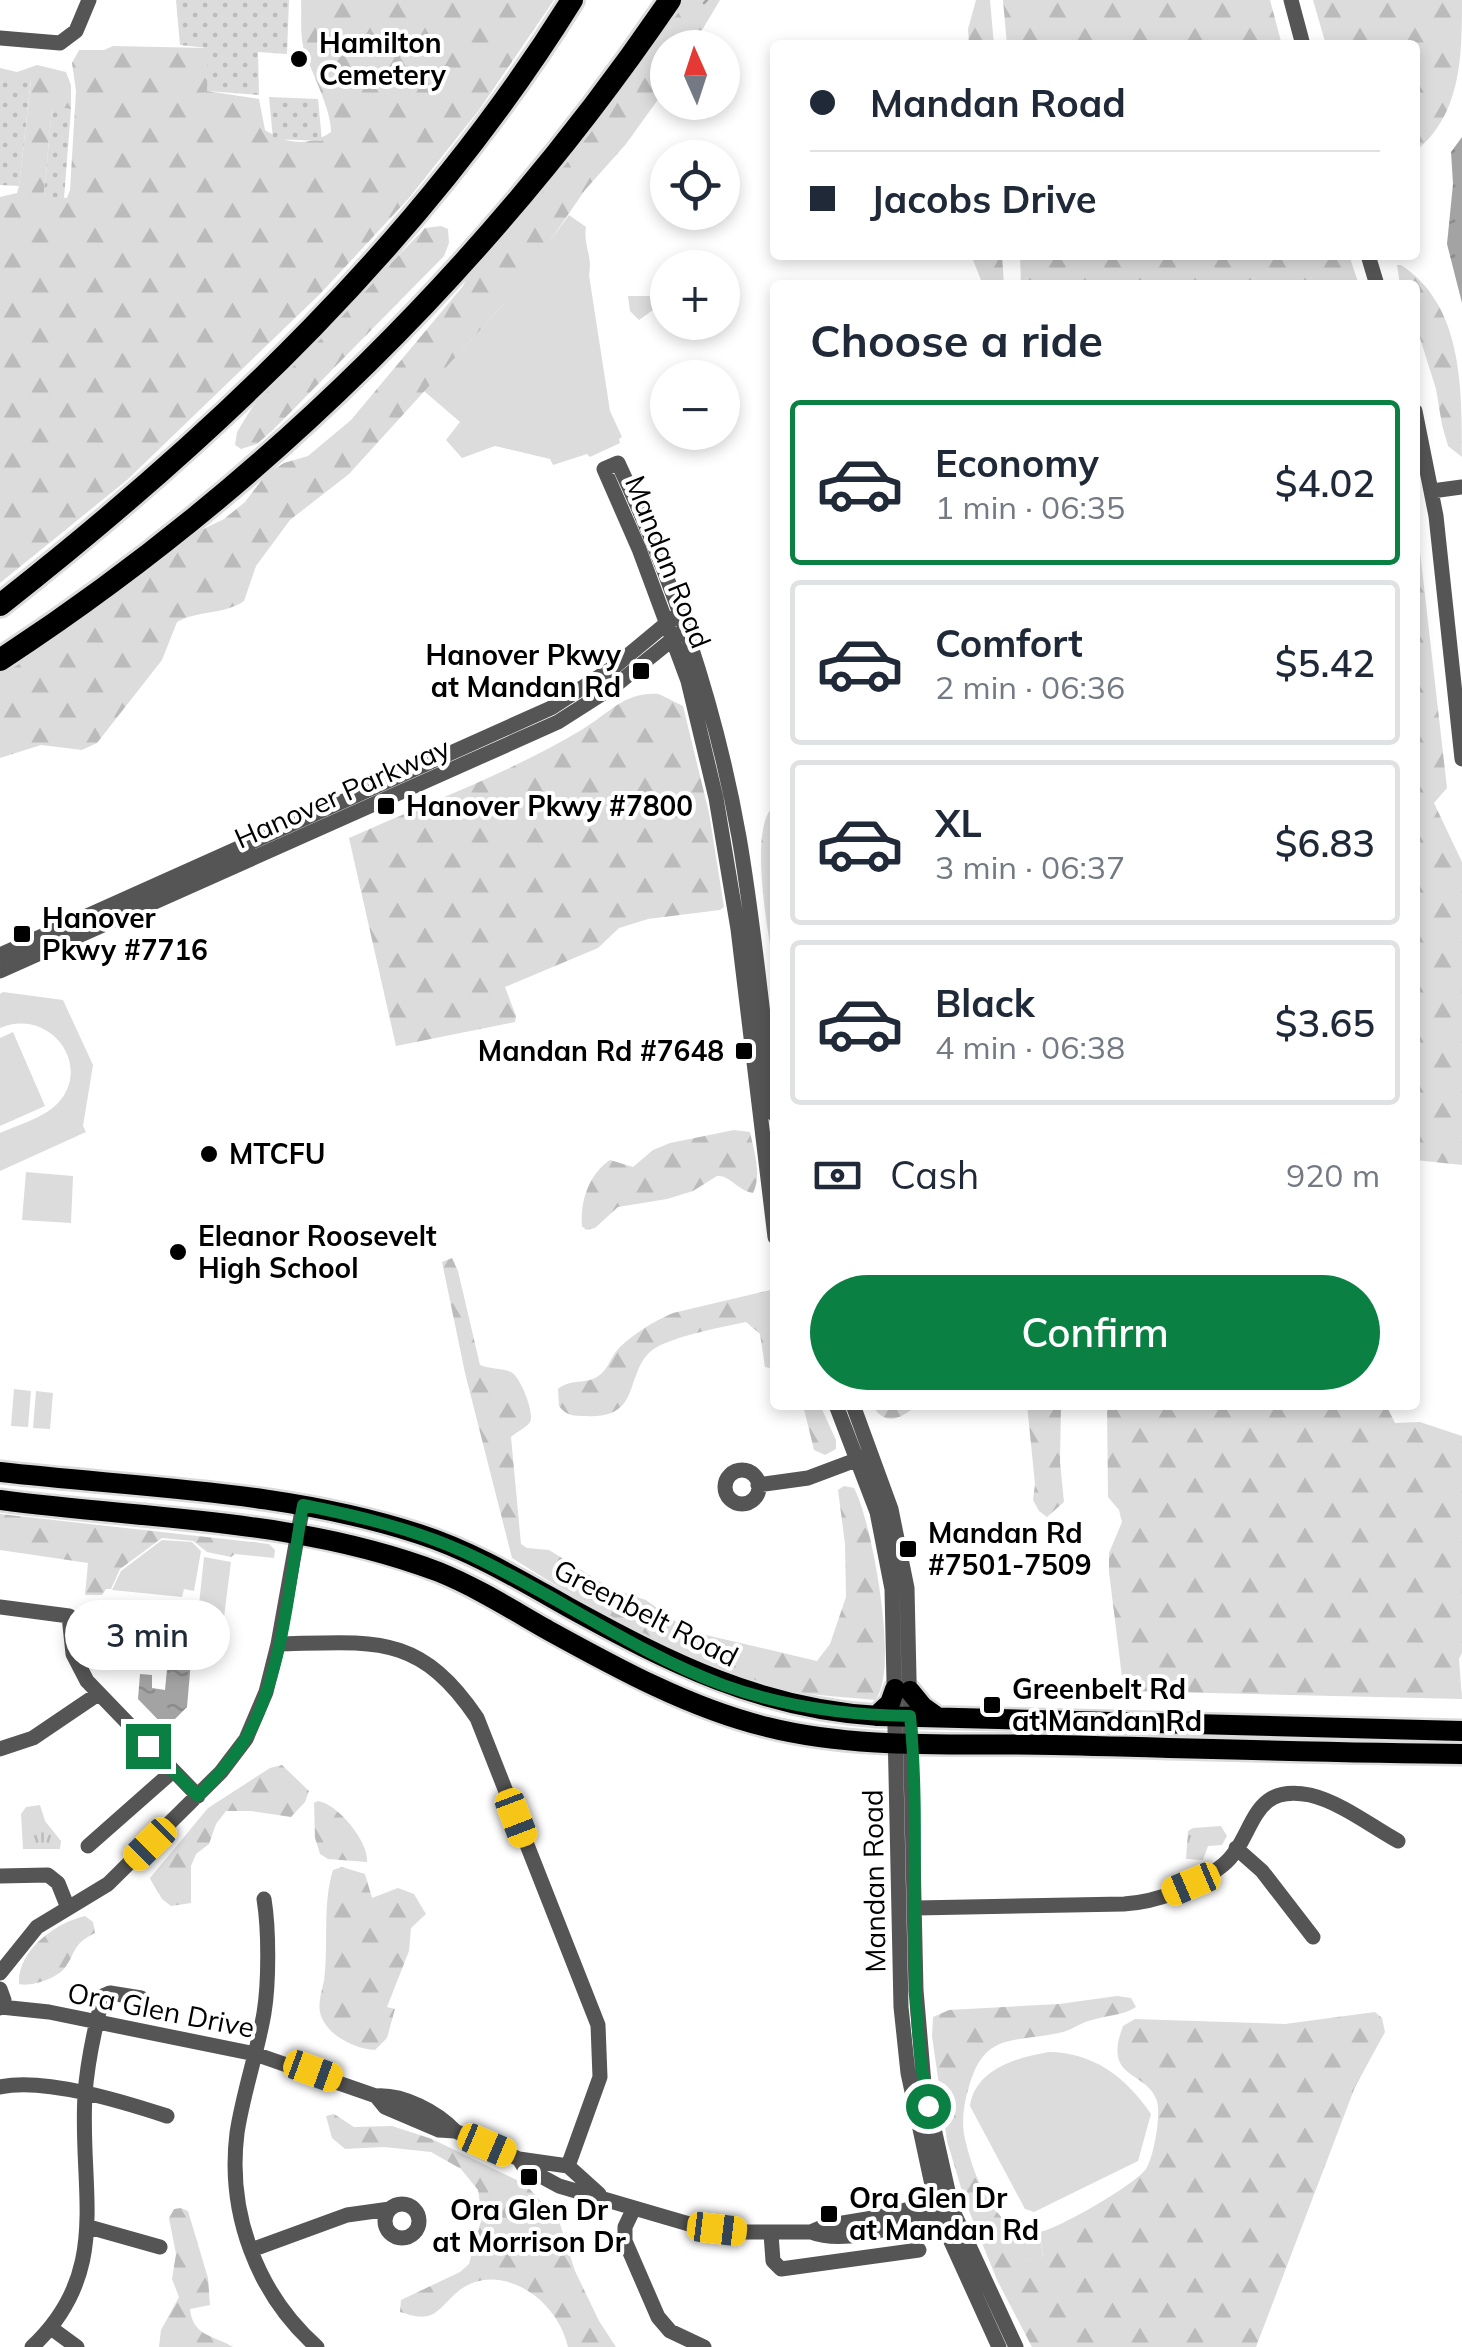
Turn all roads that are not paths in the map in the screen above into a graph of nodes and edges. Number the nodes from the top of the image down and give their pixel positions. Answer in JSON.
{"nodes":[{"id":1,"x":88,"y":0,"type":"edge"},
{"id":2,"x":572,"y":0,"type":"edge"},
{"id":3,"x":670,"y":0,"type":"edge"},
{"id":4,"x":1292,"y":0,"type":"edge"},
{"id":5,"x":0,"y":38,"type":"edge"},
{"id":6,"x":1302,"y":40,"type":"edge"},
{"id":7,"x":1420,"y":435,"type":"edge"},
{"id":8,"x":1462,"y":487,"type":"edge"},
{"id":9,"x":1432,"y":491,"type":"junction"},
{"id":10,"x":0,"y":605,"type":"edge"},
{"id":11,"x":676,"y":626,"type":"junction"},
{"id":12,"x":0,"y":660,"type":"edge"},
{"id":13,"x":1462,"y":759,"type":"edge"},
{"id":14,"x":0,"y":955,"type":"edge"},
{"id":15,"x":0,"y":971,"type":"edge"},
{"id":16,"x":770,"y":1077,"type":"edge"},
{"id":17,"x":770,"y":1196,"type":"edge"},
{"id":18,"x":839,"y":1410,"type":"edge"},
{"id":19,"x":853,"y":1410,"type":"edge"},
{"id":20,"x":865,"y":1457,"type":"junction"},
{"id":21,"x":0,"y":1472,"type":"edge"},
{"id":22,"x":758,"y":1485,"type":"dead end"},
{"id":23,"x":0,"y":1500,"type":"edge"},
{"id":24,"x":303,"y":1505,"type":"junction"},
{"id":25,"x":298,"y":1532,"type":"junction"},
{"id":26,"x":0,"y":1607,"type":"edge"},
{"id":27,"x":278,"y":1644,"type":"junction"},
{"id":28,"x":902,"y":1690,"type":"junction"},
{"id":29,"x":98,"y":1694,"type":"junction"},
{"id":30,"x":894,"y":1716,"type":"junction"},
{"id":31,"x":937,"y":1717,"type":"junction"},
{"id":32,"x":1462,"y":1730,"type":"edge"},
{"id":33,"x":904,"y":1742,"type":"junction"},
{"id":34,"x":0,"y":1749,"type":"edge"},
{"id":35,"x":1462,"y":1754,"type":"edge"},
{"id":36,"x":173,"y":1772,"type":"junction"},
{"id":37,"x":198,"y":1796,"type":"junction"},
{"id":38,"x":1398,"y":1841,"type":"dead end"},
{"id":39,"x":88,"y":1846,"type":"dead end"},
{"id":40,"x":1236,"y":1848,"type":"junction"},
{"id":41,"x":0,"y":1876,"type":"edge"},
{"id":42,"x":264,"y":1899,"type":"dead end"},
{"id":43,"x":68,"y":1908,"type":"junction"},
{"id":44,"x":916,"y":1908,"type":"junction"},
{"id":45,"x":1313,"y":1937,"type":"dead end"},
{"id":46,"x":0,"y":1973,"type":"edge"},
{"id":47,"x":141,"y":1998,"type":"dead end"},
{"id":48,"x":1,"y":2000,"type":"edge"},
{"id":49,"x":98,"y":2022,"type":"junction"},
{"id":50,"x":255,"y":2054,"type":"junction"},
{"id":51,"x":0,"y":2087,"type":"edge"},
{"id":52,"x":85,"y":2092,"type":"junction"},
{"id":53,"x":167,"y":2116,"type":"dead end"},
{"id":54,"x":563,"y":2175,"type":"junction"},
{"id":55,"x":943,"y":2206,"type":"junction"},
{"id":56,"x":634,"y":2208,"type":"junction"},
{"id":57,"x":390,"y":2209,"type":"dead end"},
{"id":58,"x":89,"y":2227,"type":"junction"},
{"id":59,"x":770,"y":2234,"type":"junction"},
{"id":60,"x":160,"y":2247,"type":"dead end"},
{"id":61,"x":251,"y":2250,"type":"junction"},
{"id":62,"x":919,"y":2250,"type":"dead end"},
{"id":63,"x":51,"y":2328,"type":"junction"},
{"id":64,"x":32,"y":2347,"type":"edge"},
{"id":65,"x":77,"y":2347,"type":"edge"},
{"id":66,"x":318,"y":2347,"type":"edge"},
{"id":67,"x":704,"y":2347,"type":"edge"},
{"id":68,"x":999,"y":2347,"type":"edge"},
{"id":69,"x":1015,"y":2347,"type":"edge"}],
"edges":[{"from":1,"to":5,"type":"street"},
{"from":2,"to":10,"type":"highway"},
{"from":3,"to":12,"type":"highway"},
{"from":4,"to":6,"type":"street"},
{"from":7,"to":9,"type":"street"},
{"from":8,"to":9,"type":"street"},
{"from":9,"to":13,"type":"street"},
{"from":11,"to":11,"type":"street","name":"Mandan Road"},
{"from":11,"to":14,"type":"street","name":"Hanover Parkway"},
{"from":11,"to":15,"type":"street","name":"Hanover Parkway"},
{"from":11,"to":16,"type":"street","name":"Mandan Road"},
{"from":11,"to":17,"type":"street","name":"Mandan Road"},
{"from":18,"to":20,"type":"street","name":"Mandan Road"},
{"from":19,"to":20,"type":"street","name":"Mandan Road"},
{"from":20,"to":22,"type":"street"},
{"from":20,"to":28,"type":"street","name":"Mandan Road"},
{"from":21,"to":24,"type":"main road","name":"Greenbelt Road"},
{"from":23,"to":25,"type":"main road","name":"Greenbelt Road"},
{"from":24,"to":25,"type":"street"},
{"from":24,"to":30,"type":"main road","name":"Greenbelt Road"},
{"from":25,"to":27,"type":"street"},
{"from":25,"to":33,"type":"main road","name":"Greenbelt Road"},
{"from":26,"to":29,"type":"street"},
{"from":27,"to":37,"type":"street"},
{"from":27,"to":54,"type":"street"},
{"from":28,"to":30,"type":"street","name":"Mandan Road"},
{"from":28,"to":30,"type":"main road"},
{"from":28,"to":31,"type":"main road"},
{"from":29,"to":34,"type":"street"},
{"from":29,"to":36,"type":"street"},
{"from":30,"to":31,"type":"main road","name":"Greenbelt Road"},
{"from":30,"to":33,"type":"street","name":"Mandan Road"},
{"from":31,"to":32,"type":"main road","name":"Greenbelt Road"},
{"from":33,"to":35,"type":"main road","name":"Greenbelt Road"},
{"from":33,"to":44,"type":"street","name":"Mandan Road"},
{"from":33,"to":55,"type":"street","name":"Mandan Road"},
{"from":36,"to":37,"type":"street"},
{"from":36,"to":39,"type":"street"},
{"from":37,"to":43,"type":"street"},
{"from":38,"to":40,"type":"street"},
{"from":40,"to":44,"type":"street"},
{"from":40,"to":45,"type":"street"},
{"from":41,"to":43,"type":"street"},
{"from":42,"to":50,"type":"street"},
{"from":43,"to":46,"type":"street"},
{"from":44,"to":55,"type":"street","name":"Mandan Road"},
{"from":47,"to":49,"type":"street"},
{"from":48,"to":49,"type":"street","name":"Ora Glen Drive"},
{"from":49,"to":50,"type":"street","name":"Ora Glen Drive"},
{"from":49,"to":52,"type":"street"},
{"from":50,"to":54,"type":"street","name":"Ora Glen Drive"},
{"from":50,"to":61,"type":"street"},
{"from":51,"to":52,"type":"street"},
{"from":52,"to":53,"type":"street"},
{"from":52,"to":58,"type":"street"},
{"from":54,"to":56,"type":"street","name":"Ora Glen Drive"},
{"from":55,"to":59,"type":"street","name":"Ora Glen Drive"},
{"from":55,"to":68,"type":"street","name":"Mandan Road"},
{"from":55,"to":69,"type":"street","name":"Mandan Road"},
{"from":56,"to":59,"type":"street","name":"Ora Glen Drive"},
{"from":56,"to":67,"type":"street"},
{"from":57,"to":61,"type":"street"},
{"from":58,"to":60,"type":"street"},
{"from":58,"to":63,"type":"street"},
{"from":59,"to":62,"type":"street"},
{"from":61,"to":66,"type":"street"},
{"from":63,"to":64,"type":"street"},
{"from":63,"to":65,"type":"street"}]}
